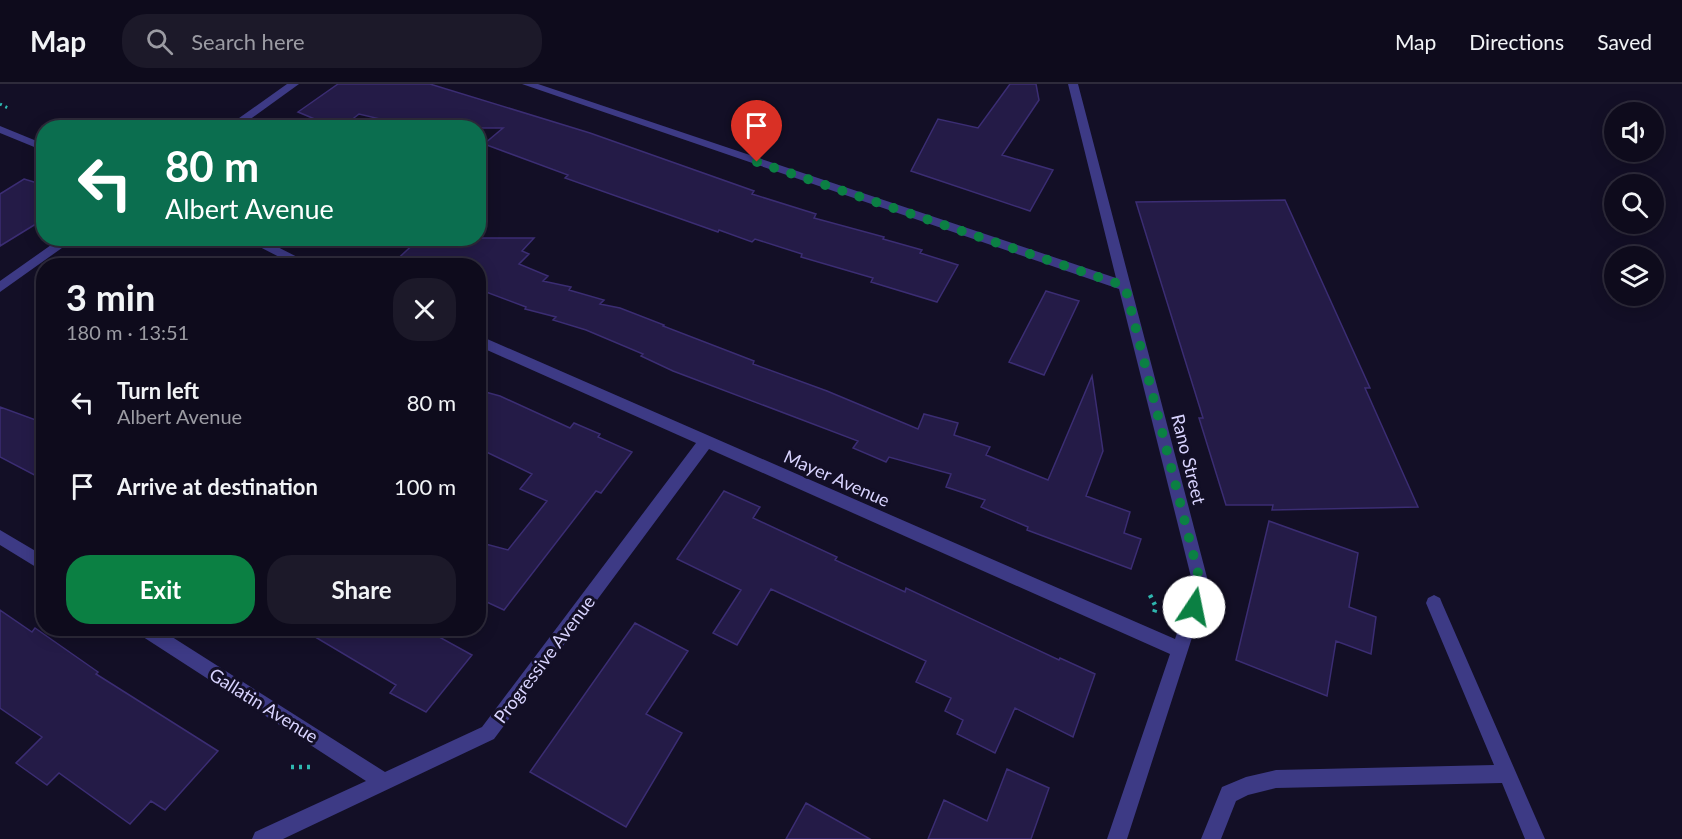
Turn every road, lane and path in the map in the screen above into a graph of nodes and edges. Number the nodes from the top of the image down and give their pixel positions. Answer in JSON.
{"nodes":[{"id":1,"x":294,"y":84,"type":"edge"},
{"id":2,"x":527,"y":84,"type":"edge"},
{"id":3,"x":1073,"y":84,"type":"edge"},
{"id":4,"x":242,"y":120,"type":"edge"},
{"id":5,"x":0,"y":129,"type":"edge"},
{"id":6,"x":36,"y":145,"type":"edge"},
{"id":7,"x":59,"y":246,"type":"edge"},
{"id":8,"x":265,"y":246,"type":"edge"},
{"id":9,"x":41,"y":258,"type":"edge"},
{"id":10,"x":292,"y":258,"type":"edge"},
{"id":11,"x":36,"y":262,"type":"edge"},
{"id":12,"x":1125,"y":286,"type":"junction"},
{"id":13,"x":0,"y":287,"type":"edge"},
{"id":14,"x":486,"y":344,"type":"edge"},
{"id":15,"x":706,"y":441,"type":"junction"},
{"id":16,"x":0,"y":537,"type":"edge"},
{"id":17,"x":36,"y":560,"type":"edge"},
{"id":18,"x":1150,"y":595,"type":"dead end"},
{"id":19,"x":1434,"y":603,"type":"dead end"},
{"id":20,"x":1156,"y":607,"type":"dead end"},
{"id":21,"x":156,"y":636,"type":"edge"},
{"id":22,"x":1180,"y":650,"type":"junction"},
{"id":23,"x":291,"y":767,"type":"dead end"},
{"id":24,"x":304,"y":768,"type":"dead end"},
{"id":25,"x":1507,"y":774,"type":"junction"},
{"id":26,"x":385,"y":782,"type":"junction"},
{"id":27,"x":261,"y":839,"type":"edge"},
{"id":28,"x":1117,"y":839,"type":"edge"},
{"id":29,"x":1211,"y":839,"type":"edge"},
{"id":30,"x":1535,"y":839,"type":"edge"}],
"edges":[{"from":1,"to":4,"type":"street"},
{"from":2,"to":12,"type":"street"},
{"from":3,"to":12,"type":"street","name":"Rano Street"},
{"from":5,"to":6,"type":"street"},
{"from":7,"to":9,"type":"street"},
{"from":8,"to":10,"type":"street"},
{"from":11,"to":13,"type":"street"},
{"from":12,"to":22,"type":"street","name":"Rano Street"},
{"from":14,"to":15,"type":"street","name":"Mayer Avenue"},
{"from":15,"to":22,"type":"street","name":"Mayer Avenue"},
{"from":15,"to":26,"type":"street","name":"Progressive Avenue"},
{"from":16,"to":17,"type":"street"},
{"from":18,"to":20,"type":"path"},
{"from":19,"to":25,"type":"street"},
{"from":21,"to":26,"type":"street","name":"Gallatin Avenue"},
{"from":22,"to":28,"type":"street","name":"Rano Street"},
{"from":23,"to":24,"type":"path"},
{"from":25,"to":29,"type":"street"},
{"from":25,"to":30,"type":"street"},
{"from":26,"to":27,"type":"street","name":"Progressive Avenue"}]}
